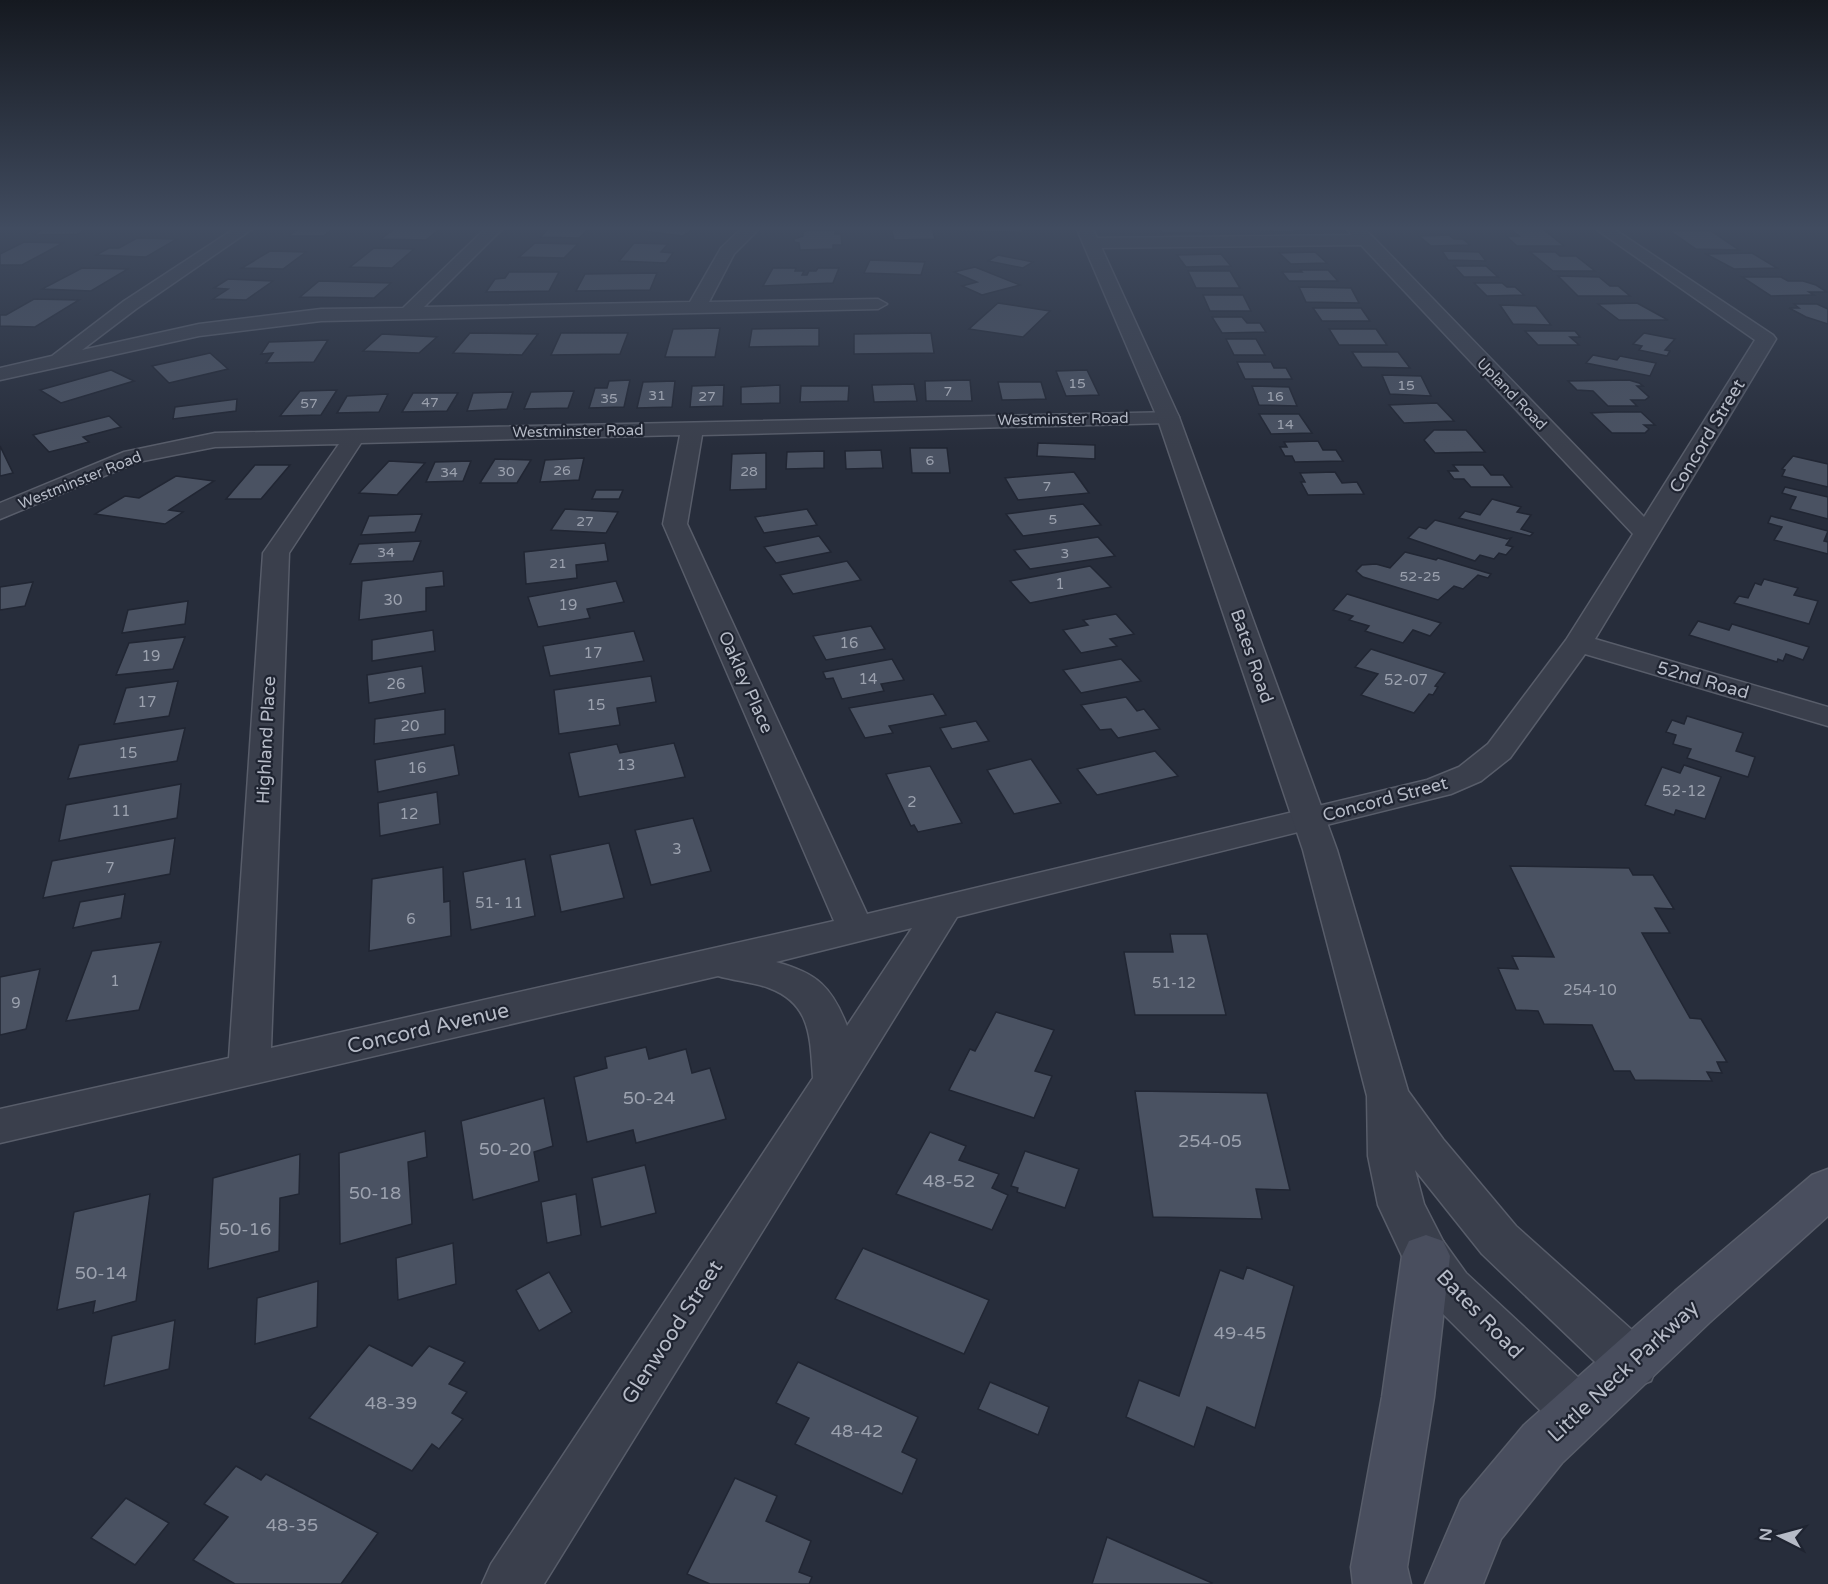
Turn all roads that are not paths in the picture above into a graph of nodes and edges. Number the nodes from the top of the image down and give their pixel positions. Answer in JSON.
{"nodes":[{"id":1,"x":136,"y":301,"type":"edge"},
{"id":2,"x":420,"y":301,"type":"edge"},
{"id":3,"x":700,"y":301,"type":"edge"},
{"id":4,"x":1118,"y":301,"type":"edge"},
{"id":5,"x":1425,"y":301,"type":"edge"},
{"id":6,"x":1710,"y":301,"type":"edge"},
{"id":7,"x":878,"y":304,"type":"dead end"},
{"id":8,"x":697,"y":307,"type":"junction"},
{"id":9,"x":409,"y":312,"type":"junction"},
{"id":10,"x":56,"y":361,"type":"junction"},
{"id":11,"x":0,"y":374,"type":"edge"},
{"id":12,"x":1168,"y":417,"type":"junction"},
{"id":13,"x":692,"y":428,"type":"junction"},
{"id":14,"x":355,"y":436,"type":"junction"},
{"id":15,"x":0,"y":512,"type":"edge"},
{"id":16,"x":1647,"y":535,"type":"junction"},
{"id":17,"x":1578,"y":643,"type":"junction"},
{"id":18,"x":1828,"y":717,"type":"edge"},
{"id":19,"x":1310,"y":819,"type":"junction"},
{"id":20,"x":945,"y":907,"type":"junction"},
{"id":21,"x":856,"y":930,"type":"junction"},
{"id":22,"x":715,"y":963,"type":"junction"},
{"id":23,"x":249,"y":1069,"type":"junction"},
{"id":24,"x":834,"y":1080,"type":"junction"},
{"id":25,"x":1388,"y":1096,"type":"junction"},
{"id":26,"x":0,"y":1126,"type":"edge"},
{"id":27,"x":1828,"y":1188,"type":"edge"},
{"id":28,"x":1426,"y":1256,"type":"junction"},
{"id":29,"x":1633,"y":1364,"type":"junction"},
{"id":30,"x":1578,"y":1412,"type":"junction"},
{"id":31,"x":511,"y":1584,"type":"edge"},
{"id":32,"x":1382,"y":1584,"type":"edge"},
{"id":33,"x":1454,"y":1584,"type":"edge"}],
"edges":[{"from":1,"to":10,"type":"street"},
{"from":2,"to":9,"type":"street"},
{"from":3,"to":8,"type":"street"},
{"from":4,"to":12,"type":"street","name":"Bates Road"},
{"from":5,"to":16,"type":"street","name":"Upland Road"},
{"from":6,"to":16,"type":"street","name":"Concord Street"},
{"from":7,"to":8,"type":"street"},
{"from":8,"to":9,"type":"street"},
{"from":9,"to":10,"type":"street"},
{"from":10,"to":11,"type":"street"},
{"from":12,"to":13,"type":"street","name":"Westminster Road"},
{"from":12,"to":19,"type":"street","name":"Bates Road"},
{"from":13,"to":14,"type":"street","name":"Westminster Road"},
{"from":13,"to":21,"type":"street","name":"Oakley Place"},
{"from":14,"to":15,"type":"street","name":"Westminster Road"},
{"from":14,"to":23,"type":"street","name":"Highland Place"},
{"from":16,"to":17,"type":"street","name":"Concord Street"},
{"from":17,"to":18,"type":"street","name":"52nd Road"},
{"from":17,"to":19,"type":"street","name":"Concord Street"},
{"from":19,"to":20,"type":"street","name":"Concord Street"},
{"from":19,"to":25,"type":"street","name":"Bates Road"},
{"from":20,"to":21,"type":"street","name":"Concord Street"},
{"from":20,"to":24,"type":"street","name":"Glenwood Street"},
{"from":21,"to":22,"type":"street","name":"Concord Avenue"},
{"from":22,"to":23,"type":"street","name":"Concord Avenue"},
{"from":22,"to":24,"type":"street"},
{"from":23,"to":26,"type":"street","name":"Concord Avenue"},
{"from":24,"to":31,"type":"street","name":"Glenwood Street"},
{"from":25,"to":28,"type":"street","name":"Bates Road"},
{"from":25,"to":29,"type":"street","name":"Bates Road"},
{"from":27,"to":29,"type":"main road","name":"Little Neck Parkway"},
{"from":28,"to":30,"type":"street","name":"Bates Road"},
{"from":28,"to":32,"type":"main road"},
{"from":29,"to":30,"type":"main road","name":"Little Neck Parkway"},
{"from":30,"to":33,"type":"main road","name":"Little Neck Parkway"}]}
